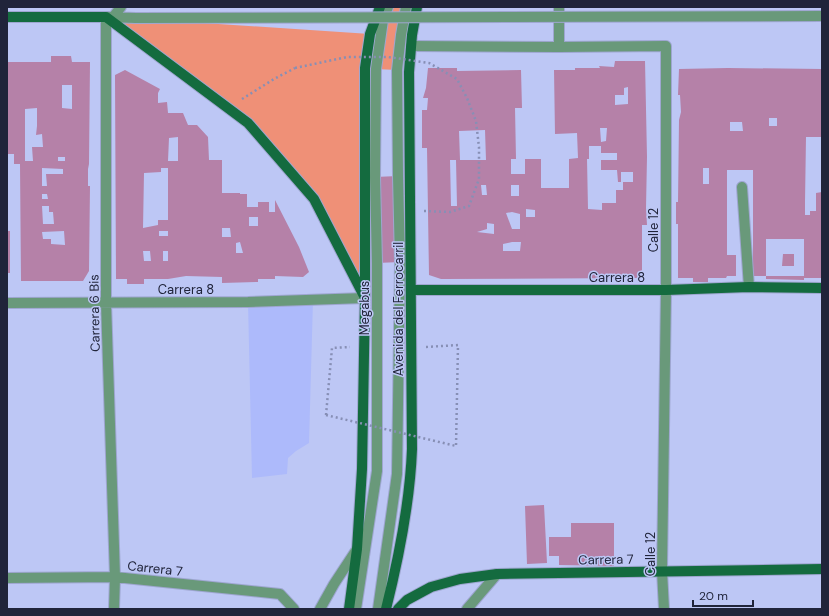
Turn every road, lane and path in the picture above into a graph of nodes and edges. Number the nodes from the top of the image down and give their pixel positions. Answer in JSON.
{"nodes":[{"id":1,"x":121,"y":7,"type":"edge"},
{"id":2,"x":380,"y":7,"type":"edge"},
{"id":3,"x":388,"y":7,"type":"edge"},
{"id":4,"x":406,"y":7,"type":"edge"},
{"id":5,"x":417,"y":7,"type":"edge"},
{"id":6,"x":558,"y":7,"type":"edge"},
{"id":7,"x":822,"y":16,"type":"edge"},
{"id":8,"x":7,"y":17,"type":"edge"},
{"id":9,"x":109,"y":17,"type":"junction"},
{"id":10,"x":411,"y":46,"type":"junction"},
{"id":11,"x":559,"y":48,"type":"junction"},
{"id":12,"x":228,"y":108,"type":"junction"},
{"id":13,"x":742,"y":188,"type":"dead end"},
{"id":14,"x":411,"y":211,"type":"junction"},
{"id":15,"x":749,"y":287,"type":"junction"},
{"id":16,"x":822,"y":288,"type":"edge"},
{"id":17,"x":411,"y":290,"type":"junction"},
{"id":18,"x":666,"y":290,"type":"junction"},
{"id":19,"x":365,"y":298,"type":"junction"},
{"id":20,"x":106,"y":302,"type":"junction"},
{"id":21,"x":7,"y":303,"type":"edge"},
{"id":22,"x":364,"y":346,"type":"junction"},
{"id":23,"x":411,"y":347,"type":"junction"},
{"id":24,"x":357,"y":549,"type":"junction"},
{"id":25,"x":822,"y":569,"type":"edge"},
{"id":26,"x":662,"y":571,"type":"junction"},
{"id":27,"x":497,"y":574,"type":"junction"},
{"id":28,"x":115,"y":577,"type":"junction"},
{"id":29,"x":7,"y":578,"type":"edge"},
{"id":30,"x":114,"y":609,"type":"edge"},
{"id":31,"x":294,"y":609,"type":"edge"},
{"id":32,"x":320,"y":609,"type":"edge"},
{"id":33,"x":349,"y":609,"type":"edge"},
{"id":34,"x":356,"y":609,"type":"edge"},
{"id":35,"x":378,"y":609,"type":"edge"},
{"id":36,"x":386,"y":609,"type":"edge"},
{"id":37,"x":398,"y":609,"type":"edge"},
{"id":38,"x":466,"y":609,"type":"edge"},
{"id":39,"x":664,"y":609,"type":"edge"}],
"edges":[{"from":1,"to":9,"type":"street"},
{"from":2,"to":19,"type":"main road"},
{"from":3,"to":34,"type":"street","name":"Megabus"},
{"from":4,"to":35,"type":"street"},
{"from":5,"to":10,"type":"main road","name":"Avenida del Ferrocarril"},
{"from":6,"to":11,"type":"street"},
{"from":7,"to":9,"type":"street","bridge":true},
{"from":8,"to":9,"type":"main road"},
{"from":9,"to":12,"type":"main road"},
{"from":9,"to":20,"type":"street","name":"Carrera 6 Bis"},
{"from":10,"to":11,"type":"street"},
{"from":10,"to":14,"type":"main road","name":"Avenida del Ferrocarril"},
{"from":11,"to":18,"type":"street","name":"Calle 12"},
{"from":12,"to":14,"type":"path","bridge":true},
{"from":12,"to":19,"type":"main road"},
{"from":13,"to":15,"type":"street"},
{"from":14,"to":17,"type":"main road","name":"Avenida del Ferrocarril"},
{"from":15,"to":16,"type":"main road","name":"Carrera 8"},
{"from":15,"to":18,"type":"main road","name":"Carrera 8"},
{"from":17,"to":18,"type":"main road","name":"Carrera 8"},
{"from":17,"to":23,"type":"main road","name":"Avenida del Ferrocarril"},
{"from":18,"to":26,"type":"street","name":"Calle 12"},
{"from":19,"to":20,"type":"street","name":"Carrera 8"},
{"from":19,"to":22,"type":"main road"},
{"from":20,"to":21,"type":"street","name":"Carrera 8"},
{"from":20,"to":28,"type":"street","name":"Carrera 6 Bis"},
{"from":22,"to":23,"type":"path","bridge":true},
{"from":22,"to":24,"type":"main road"},
{"from":23,"to":36,"type":"main road","name":"Avenida del Ferrocarril"},
{"from":24,"to":32,"type":"street"},
{"from":24,"to":33,"type":"main road"},
{"from":25,"to":26,"type":"main road","name":"Carrera 7"},
{"from":26,"to":27,"type":"main road","name":"Carrera 7"},
{"from":26,"to":39,"type":"street","name":"Calle 12"},
{"from":27,"to":37,"type":"main road","name":"Carrera 7"},
{"from":27,"to":38,"type":"street"},
{"from":28,"to":29,"type":"street","name":"Carrera 7"},
{"from":28,"to":30,"type":"street","name":"Carrera 6 Bis"},
{"from":28,"to":31,"type":"street","name":"Carrera 7"}]}
